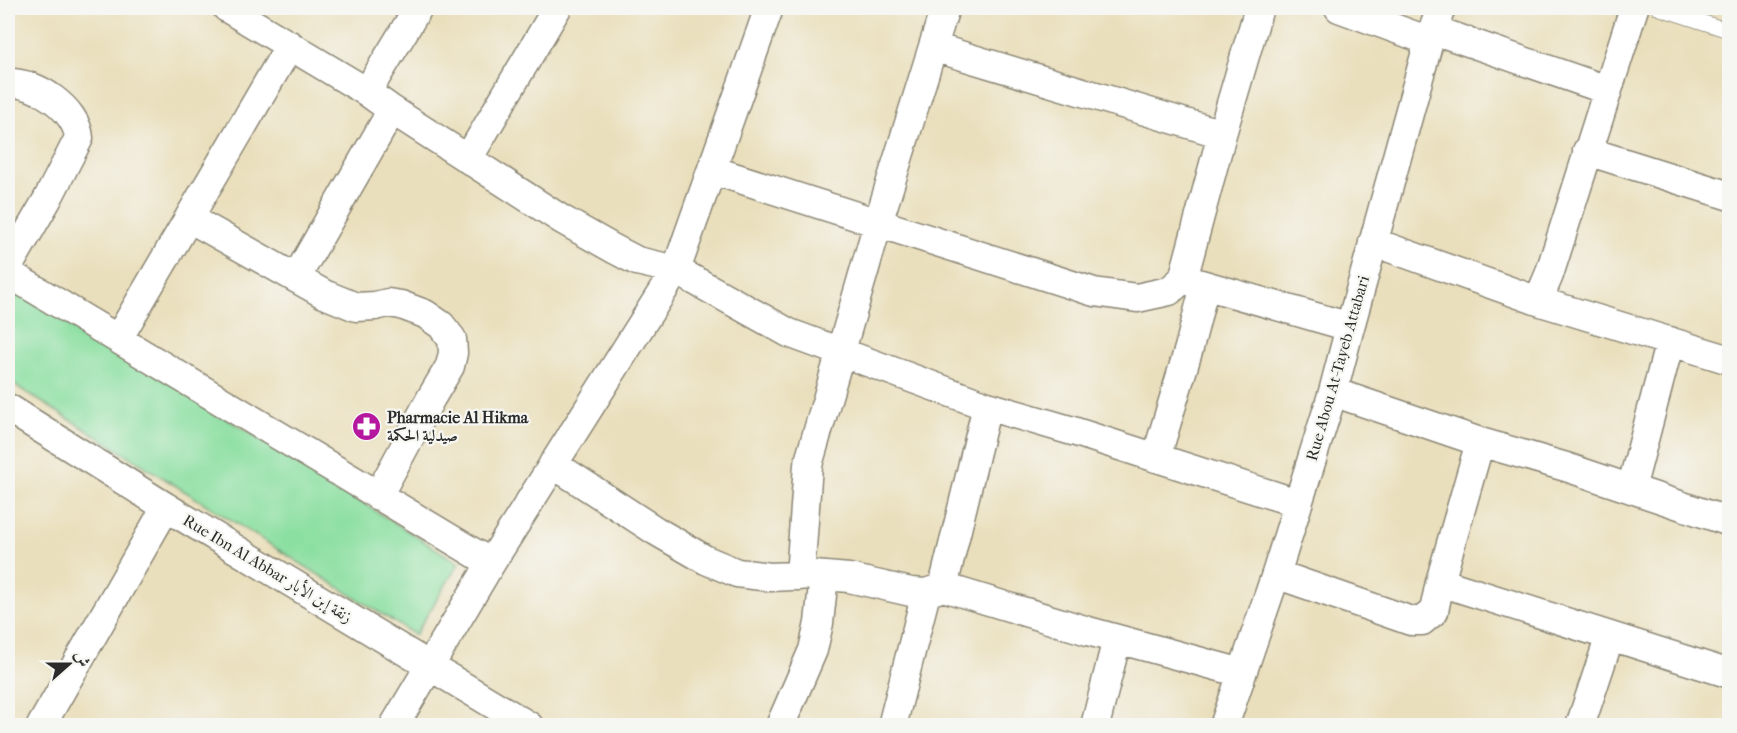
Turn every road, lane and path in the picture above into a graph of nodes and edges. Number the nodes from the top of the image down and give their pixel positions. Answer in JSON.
{"nodes":[{"id":1,"x":227,"y":8,"type":"edge"},
{"id":2,"x":418,"y":8,"type":"edge"},
{"id":3,"x":557,"y":8,"type":"edge"},
{"id":4,"x":769,"y":8,"type":"edge"},
{"id":5,"x":945,"y":8,"type":"edge"},
{"id":6,"x":1258,"y":8,"type":"edge"},
{"id":7,"x":1339,"y":8,"type":"edge"},
{"id":8,"x":1634,"y":8,"type":"edge"},
{"id":9,"x":1659,"y":8,"type":"edge"},
{"id":10,"x":1435,"y":26,"type":"edge"},
{"id":11,"x":1730,"y":31,"type":"edge"},
{"id":12,"x":290,"y":45,"type":"junction"},
{"id":13,"x":933,"y":47,"type":"junction"},
{"id":14,"x":8,"y":83,"type":"edge"},
{"id":15,"x":1606,"y":90,"type":"junction"},
{"id":16,"x":367,"y":92,"type":"junction"},
{"id":17,"x":392,"y":110,"type":"junction"},
{"id":18,"x":1222,"y":134,"type":"junction"},
{"id":19,"x":1587,"y":151,"type":"junction"},
{"id":20,"x":468,"y":159,"type":"junction"},
{"id":21,"x":712,"y":170,"type":"junction"},
{"id":22,"x":1730,"y":196,"type":"edge"},
{"id":23,"x":189,"y":218,"type":"junction"},
{"id":24,"x":878,"y":223,"type":"junction"},
{"id":25,"x":1373,"y":242,"type":"junction"},
{"id":26,"x":8,"y":267,"type":"edge"},
{"id":27,"x":676,"y":270,"type":"junction"},
{"id":28,"x":8,"y":273,"type":"edge"},
{"id":29,"x":296,"y":278,"type":"junction"},
{"id":30,"x":1194,"y":282,"type":"junction"},
{"id":31,"x":1538,"y":301,"type":"junction"},
{"id":32,"x":1350,"y":327,"type":"junction"},
{"id":33,"x":118,"y":339,"type":"junction"},
{"id":34,"x":1670,"y":341,"type":"junction"},
{"id":35,"x":841,"y":354,"type":"junction"},
{"id":36,"x":1730,"y":360,"type":"edge"},
{"id":37,"x":1333,"y":392,"type":"junction"},
{"id":38,"x":987,"y":406,"type":"junction"},
{"id":39,"x":8,"y":408,"type":"edge"},
{"id":40,"x":1480,"y":442,"type":"junction"},
{"id":41,"x":1156,"y":458,"type":"junction"},
{"id":42,"x":553,"y":464,"type":"junction"},
{"id":43,"x":1631,"y":489,"type":"junction"},
{"id":44,"x":378,"y":496,"type":"junction"},
{"id":45,"x":1297,"y":503,"type":"junction"},
{"id":46,"x":166,"y":507,"type":"junction"},
{"id":47,"x":1730,"y":522,"type":"edge"},
{"id":48,"x":491,"y":563,"type":"junction"},
{"id":49,"x":1276,"y":574,"type":"junction"},
{"id":50,"x":812,"y":576,"type":"junction"},
{"id":51,"x":1440,"y":582,"type":"junction"},
{"id":52,"x":934,"y":590,"type":"junction"},
{"id":53,"x":1610,"y":636,"type":"junction"},
{"id":54,"x":1118,"y":639,"type":"junction"},
{"id":55,"x":429,"y":665,"type":"junction"},
{"id":56,"x":1242,"y":674,"type":"junction"},
{"id":57,"x":1730,"y":674,"type":"edge"},
{"id":58,"x":1233,"y":724,"type":"edge"},
{"id":59,"x":396,"y":725,"type":"edge"},
{"id":60,"x":41,"y":726,"type":"edge"},
{"id":61,"x":529,"y":726,"type":"edge"},
{"id":62,"x":780,"y":726,"type":"edge"},
{"id":63,"x":892,"y":726,"type":"edge"},
{"id":64,"x":1095,"y":726,"type":"edge"},
{"id":65,"x":1580,"y":726,"type":"edge"}],
"edges":[{"from":1,"to":12,"type":"street"},
{"from":2,"to":16,"type":"street"},
{"from":3,"to":20,"type":"street"},
{"from":4,"to":21,"type":"street"},
{"from":5,"to":13,"type":"street"},
{"from":6,"to":18,"type":"street"},
{"from":7,"to":10,"type":"street"},
{"from":8,"to":15,"type":"street"},
{"from":9,"to":11,"type":"lane"},
{"from":10,"to":15,"type":"street"},
{"from":10,"to":25,"type":"street","name":"Rue Abou At-Tayeb Attabari"},
{"from":12,"to":16,"type":"street"},
{"from":12,"to":23,"type":"street"},
{"from":13,"to":18,"type":"street"},
{"from":13,"to":24,"type":"street"},
{"from":14,"to":26,"type":"street"},
{"from":15,"to":19,"type":"street"},
{"from":16,"to":17,"type":"street"},
{"from":17,"to":20,"type":"street"},
{"from":17,"to":29,"type":"street"},
{"from":18,"to":30,"type":"street"},
{"from":19,"to":22,"type":"street"},
{"from":19,"to":31,"type":"street"},
{"from":20,"to":27,"type":"street"},
{"from":21,"to":24,"type":"street"},
{"from":21,"to":27,"type":"street"},
{"from":23,"to":29,"type":"street"},
{"from":23,"to":33,"type":"street"},
{"from":24,"to":30,"type":"street"},
{"from":24,"to":35,"type":"street"},
{"from":25,"to":31,"type":"street"},
{"from":25,"to":32,"type":"street","name":"Rue Abou At-Tayeb Attabari"},
{"from":27,"to":35,"type":"street"},
{"from":27,"to":42,"type":"street"},
{"from":28,"to":33,"type":"street"},
{"from":29,"to":44,"type":"street"},
{"from":30,"to":32,"type":"street"},
{"from":30,"to":41,"type":"street"},
{"from":31,"to":34,"type":"street"},
{"from":32,"to":37,"type":"street","name":"Rue Abou At-Tayeb Attabari"},
{"from":33,"to":44,"type":"street"},
{"from":34,"to":36,"type":"street"},
{"from":34,"to":43,"type":"street"},
{"from":35,"to":38,"type":"street"},
{"from":35,"to":50,"type":"street"},
{"from":37,"to":40,"type":"street"},
{"from":37,"to":45,"type":"street","name":"Rue Abou At-Tayeb Attabari"},
{"from":38,"to":41,"type":"street"},
{"from":38,"to":52,"type":"street"},
{"from":39,"to":46,"type":"street","name":"Rue Ibn Al Abbar زنقة إبن الأبار"},
{"from":40,"to":43,"type":"street"},
{"from":40,"to":51,"type":"street"},
{"from":41,"to":45,"type":"street"},
{"from":42,"to":48,"type":"street"},
{"from":42,"to":50,"type":"street"},
{"from":43,"to":47,"type":"street"},
{"from":44,"to":48,"type":"street"},
{"from":45,"to":49,"type":"street","name":"Rue Abou At-Tayeb Attabari"},
{"from":46,"to":55,"type":"street","name":"Rue Ibn Al Abbar زنقة إبن الأبار"},
{"from":46,"to":60,"type":"street"},
{"from":48,"to":55,"type":"street"},
{"from":49,"to":51,"type":"street"},
{"from":49,"to":56,"type":"street","name":"Rue Abou At-Tayeb Attabari"},
{"from":50,"to":52,"type":"street"},
{"from":50,"to":62,"type":"street"},
{"from":51,"to":53,"type":"street"},
{"from":52,"to":54,"type":"street"},
{"from":52,"to":63,"type":"street"},
{"from":53,"to":57,"type":"street"},
{"from":53,"to":65,"type":"street"},
{"from":54,"to":56,"type":"street"},
{"from":54,"to":64,"type":"street"},
{"from":55,"to":59,"type":"street"},
{"from":55,"to":61,"type":"street","name":"Rue Ibn Al Abbar زنقة إبن الأبار"},
{"from":56,"to":58,"type":"street","name":"Rue Abou At-Tayeb Attabari"}]}
